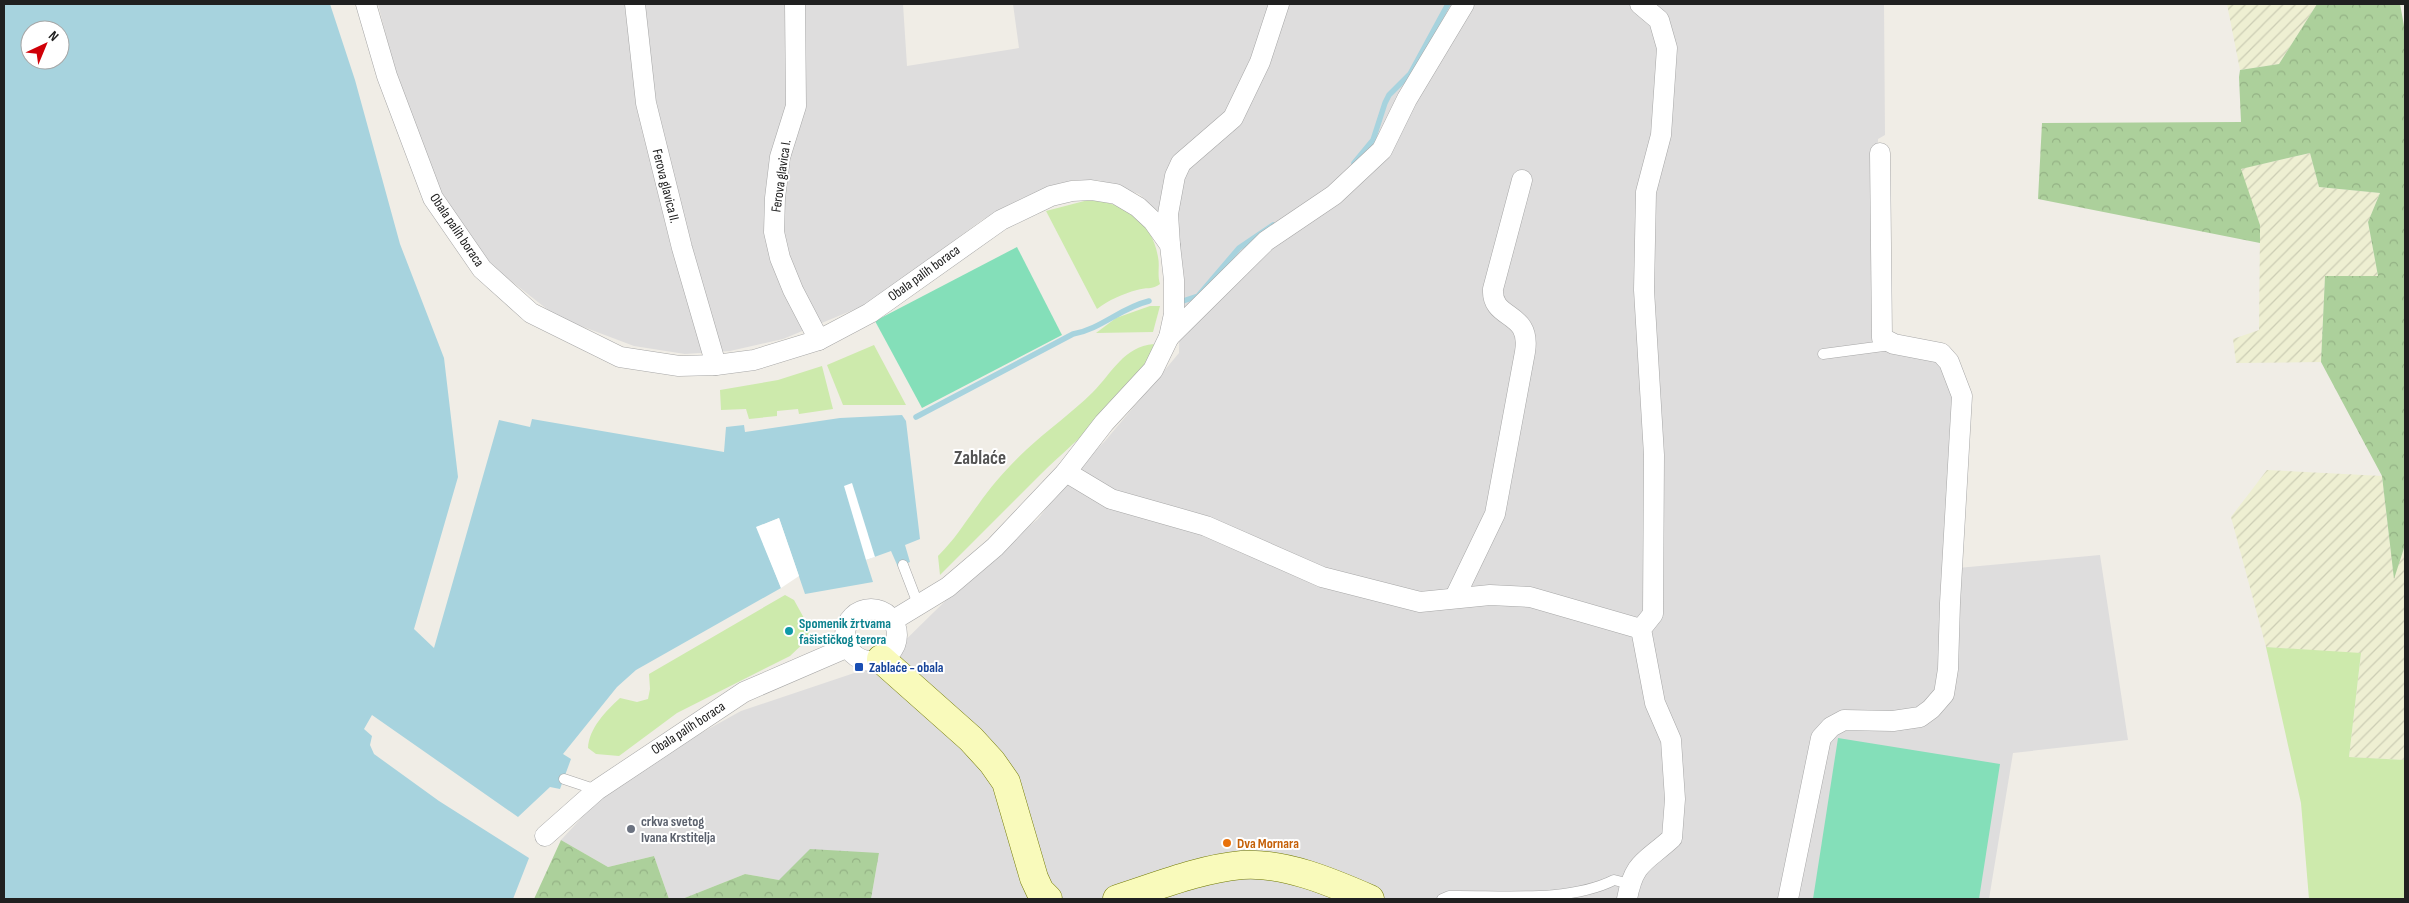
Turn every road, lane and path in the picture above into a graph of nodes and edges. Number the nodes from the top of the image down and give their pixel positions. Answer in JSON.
{"nodes":[{"id":1,"x":366,"y":4,"type":"edge"},
{"id":2,"x":635,"y":4,"type":"edge"},
{"id":3,"x":796,"y":4,"type":"edge"},
{"id":4,"x":1279,"y":4,"type":"edge"},
{"id":5,"x":1464,"y":4,"type":"edge"},
{"id":6,"x":1640,"y":4,"type":"edge"},
{"id":7,"x":1880,"y":153,"type":"dead end"},
{"id":8,"x":1522,"y":180,"type":"dead end"},
{"id":9,"x":1170,"y":244,"type":"junction"},
{"id":10,"x":1170,"y":337,"type":"junction"},
{"id":11,"x":819,"y":340,"type":"junction"},
{"id":12,"x":1894,"y":344,"type":"junction"},
{"id":13,"x":1823,"y":354,"type":"dead end"},
{"id":14,"x":716,"y":365,"type":"junction"},
{"id":15,"x":1066,"y":472,"type":"junction"},
{"id":16,"x":903,"y":565,"type":"dead end"},
{"id":17,"x":1455,"y":597,"type":"junction"},
{"id":18,"x":918,"y":604,"type":"junction"},
{"id":19,"x":892,"y":621,"type":"junction"},
{"id":20,"x":1641,"y":629,"type":"junction"},
{"id":21,"x":848,"y":647,"type":"junction"},
{"id":22,"x":881,"y":659,"type":"junction"},
{"id":23,"x":564,"y":779,"type":"dead end"},
{"id":24,"x":596,"y":790,"type":"junction"},
{"id":25,"x":545,"y":836,"type":"dead end"},
{"id":26,"x":1628,"y":892,"type":"edge"},
{"id":27,"x":1048,"y":899,"type":"edge"},
{"id":28,"x":1117,"y":899,"type":"edge"},
{"id":29,"x":1370,"y":899,"type":"edge"},
{"id":30,"x":1442,"y":899,"type":"edge"},
{"id":31,"x":1788,"y":899,"type":"edge"}],
"edges":[{"from":1,"to":14,"type":"street","name":"Obala palih boraca"},
{"from":2,"to":14,"type":"street","name":"Ferova glavica II."},
{"from":3,"to":11,"type":"street","name":"Ferova glavica I."},
{"from":4,"to":9,"type":"street"},
{"from":5,"to":10,"type":"street"},
{"from":6,"to":20,"type":"street"},
{"from":7,"to":12,"type":"street"},
{"from":8,"to":17,"type":"street"},
{"from":9,"to":10,"type":"street"},
{"from":9,"to":11,"type":"street","name":"Obala palih boraca"},
{"from":10,"to":15,"type":"street"},
{"from":11,"to":14,"type":"street","name":"Obala palih boraca"},
{"from":12,"to":13,"type":"lane"},
{"from":12,"to":31,"type":"street"},
{"from":15,"to":17,"type":"street"},
{"from":15,"to":18,"type":"street"},
{"from":16,"to":18,"type":"lane"},
{"from":17,"to":20,"type":"street"},
{"from":18,"to":19,"type":"street"},
{"from":19,"to":21,"type":"street"},
{"from":19,"to":22,"type":"street"},
{"from":20,"to":26,"type":"street"},
{"from":21,"to":22,"type":"street"},
{"from":21,"to":24,"type":"street","name":"Obala palih boraca"},
{"from":22,"to":27,"type":"street"},
{"from":23,"to":24,"type":"lane"},
{"from":24,"to":25,"type":"street","name":"Obala palih boraca"},
{"from":26,"to":30,"type":"lane"},
{"from":28,"to":29,"type":"street"}]}
